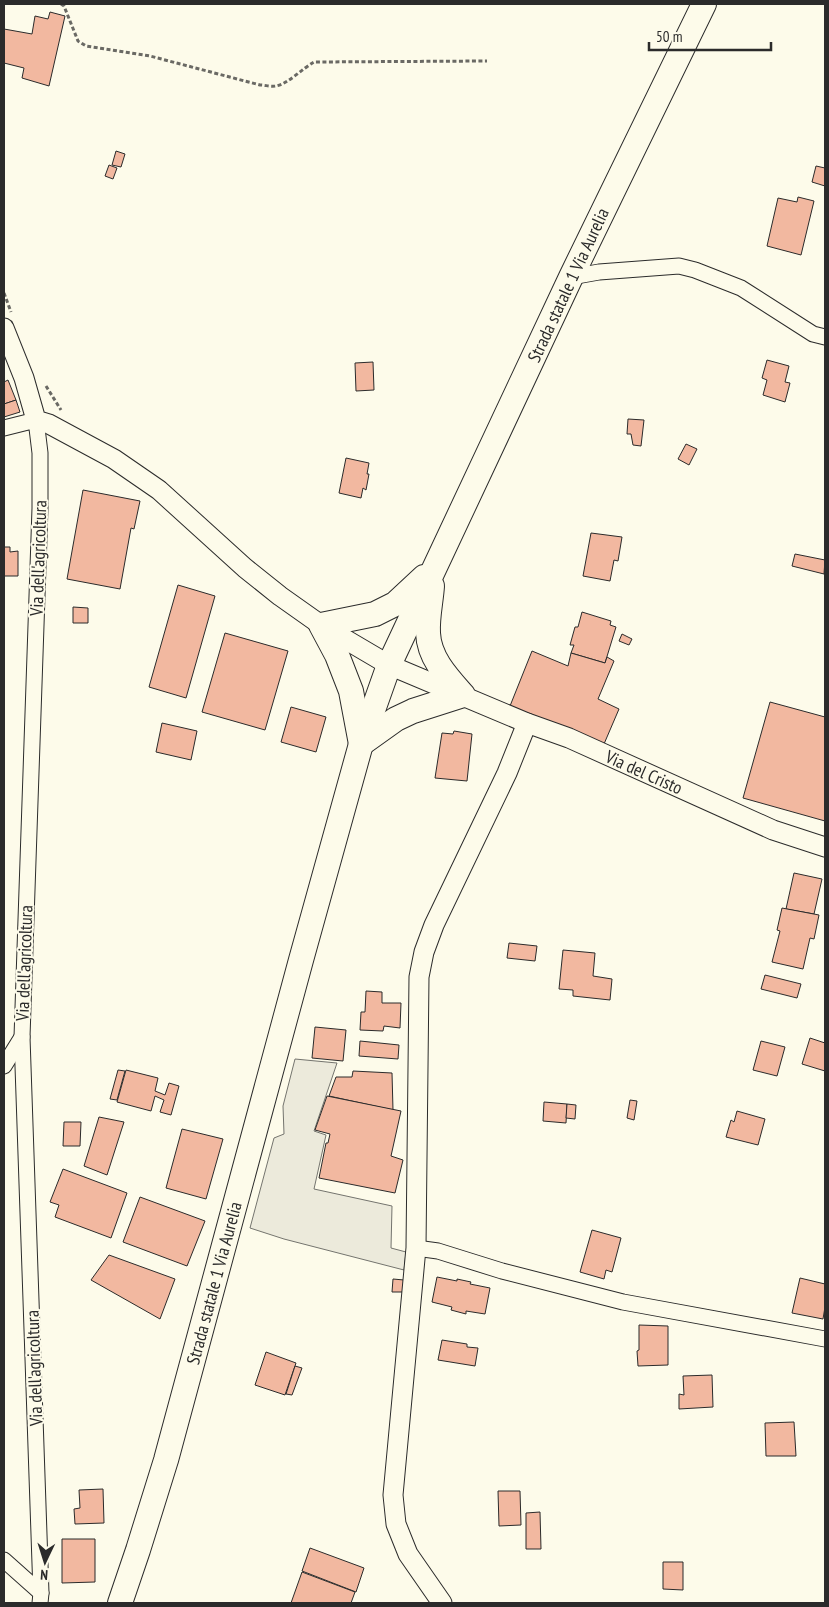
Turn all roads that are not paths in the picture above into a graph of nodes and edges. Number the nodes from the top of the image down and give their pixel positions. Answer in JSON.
{"nodes":[{"id":1,"x":704,"y":4,"type":"edge"},
{"id":2,"x":571,"y":277,"type":"junction"},
{"id":3,"x":4,"y":328,"type":"edge"},
{"id":4,"x":825,"y":338,"type":"edge"},
{"id":5,"x":36,"y":420,"type":"junction"},
{"id":6,"x":4,"y":428,"type":"edge"},
{"id":7,"x":434,"y":567,"type":"junction"},
{"id":8,"x":321,"y":625,"type":"junction"},
{"id":9,"x":389,"y":664,"type":"junction"},
{"id":10,"x":463,"y":695,"type":"junction"},
{"id":11,"x":528,"y":724,"type":"junction"},
{"id":12,"x":361,"y":744,"type":"junction"},
{"id":13,"x":825,"y":847,"type":"edge"},
{"id":14,"x":22,"y":1037,"type":"junction"},
{"id":15,"x":4,"y":1066,"type":"edge"},
{"id":16,"x":416,"y":1248,"type":"junction"},
{"id":17,"x":825,"y":1339,"type":"edge"},
{"id":18,"x":4,"y":1560,"type":"edge"},
{"id":19,"x":41,"y":1598,"type":"edge"},
{"id":20,"x":120,"y":1603,"type":"edge"},
{"id":21,"x":442,"y":1603,"type":"edge"}],
"edges":[{"from":1,"to":2,"type":"main road","name":"Strada statale 1 Via Aurelia"},
{"from":2,"to":4,"type":"street"},
{"from":2,"to":7,"type":"main road","name":"Strada statale 1 Via Aurelia"},
{"from":3,"to":5,"type":"street","name":"Via dell'agricoltura"},
{"from":5,"to":6,"type":"street"},
{"from":5,"to":8,"type":"street","name":"Via del Cristo"},
{"from":5,"to":14,"type":"street","name":"Via dell'agricoltura"},
{"from":7,"to":8,"type":"main road"},
{"from":7,"to":9,"type":"main road","name":"Strada statale 1 Via Aurelia"},
{"from":7,"to":10,"type":"main road"},
{"from":8,"to":9,"type":"street","name":"Via del Cristo"},
{"from":8,"to":12,"type":"main road"},
{"from":9,"to":10,"type":"street","name":"Via del Cristo"},
{"from":9,"to":12,"type":"main road","name":"Strada statale 1 Via Aurelia"},
{"from":10,"to":11,"type":"street","name":"Via del Cristo"},
{"from":10,"to":12,"type":"main road"},
{"from":11,"to":13,"type":"street","name":"Via del Cristo"},
{"from":11,"to":16,"type":"street"},
{"from":12,"to":20,"type":"main road","name":"Strada statale 1 Via Aurelia"},
{"from":14,"to":15,"type":"street"},
{"from":14,"to":19,"type":"street","name":"Via dell'agricoltura"},
{"from":16,"to":17,"type":"street"},
{"from":16,"to":21,"type":"street"},
{"from":18,"to":19,"type":"street"}]}
